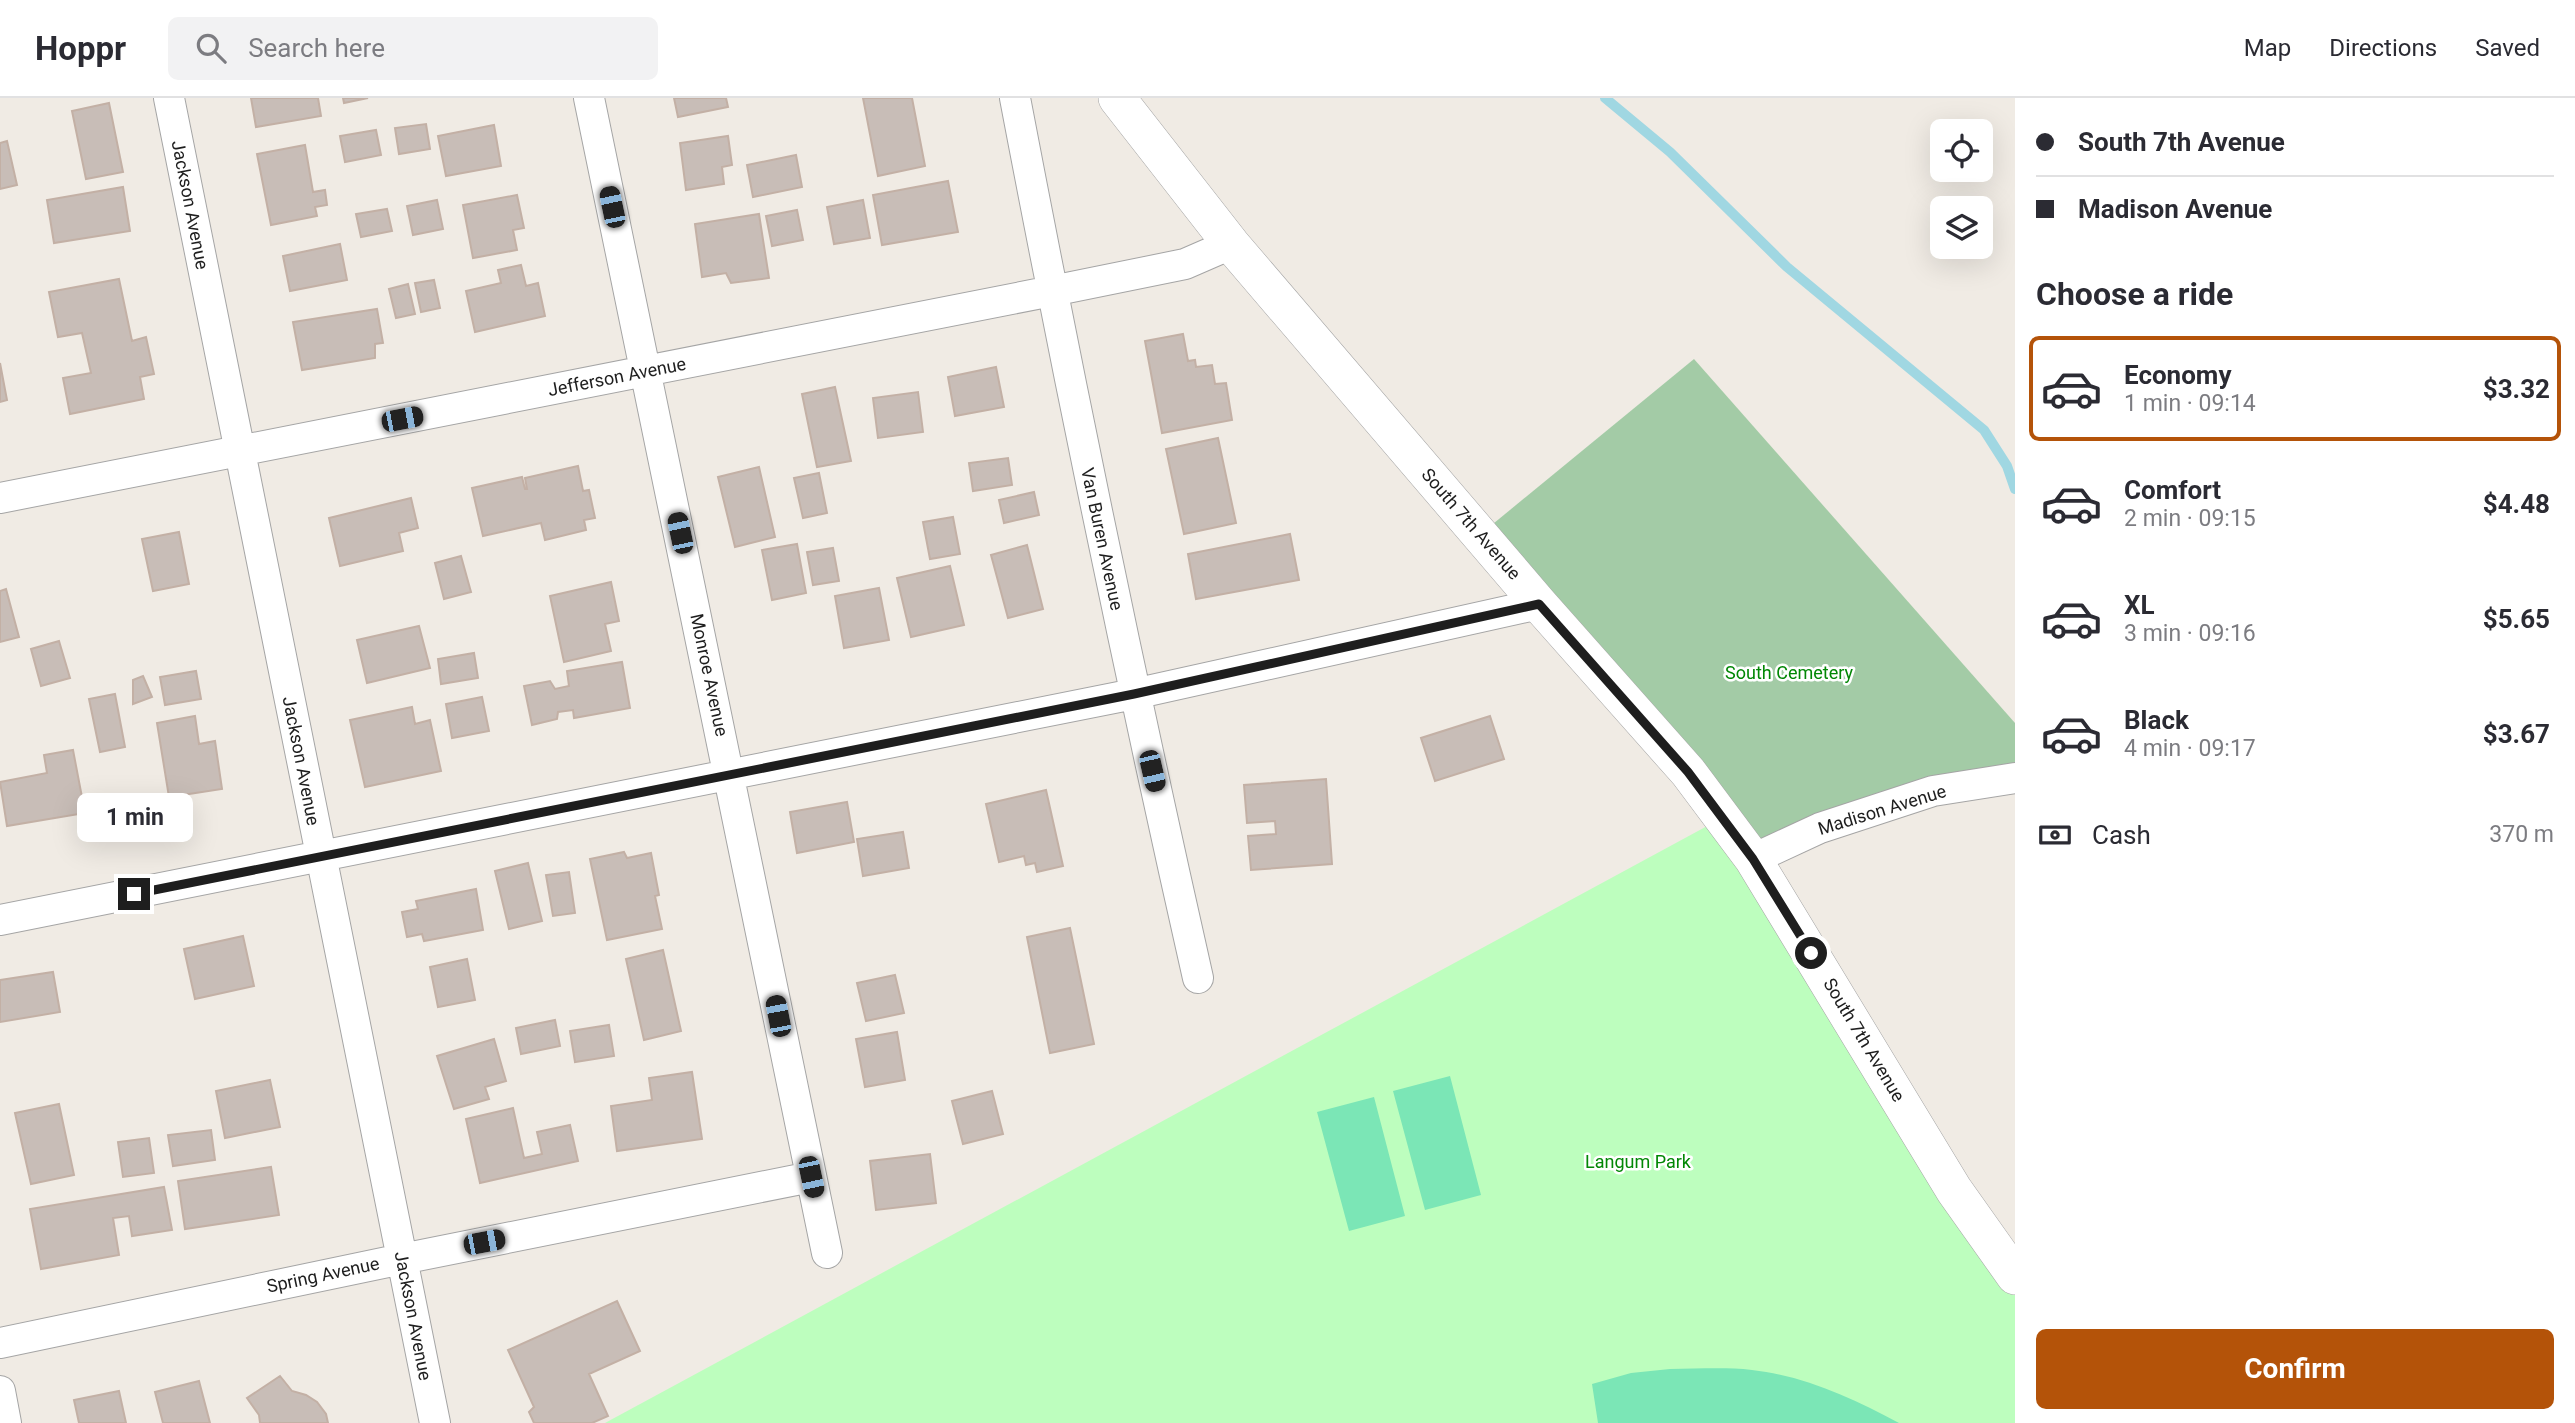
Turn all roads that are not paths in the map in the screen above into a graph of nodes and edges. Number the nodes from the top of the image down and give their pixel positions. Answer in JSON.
{"nodes":[{"id":1,"x":169,"y":98,"type":"edge"},
{"id":2,"x":589,"y":98,"type":"edge"},
{"id":3,"x":1015,"y":98,"type":"edge"},
{"id":4,"x":1117,"y":98,"type":"edge"},
{"id":5,"x":1231,"y":244,"type":"junction"},
{"id":6,"x":1052,"y":291,"type":"junction"},
{"id":7,"x":647,"y":371,"type":"junction"},
{"id":8,"x":239,"y":451,"type":"junction"},
{"id":9,"x":0,"y":498,"type":"edge"},
{"id":10,"x":1539,"y":604,"type":"junction"},
{"id":11,"x":1134,"y":694,"type":"junction"},
{"id":12,"x":729,"y":775,"type":"junction"},
{"id":13,"x":2015,"y":778,"type":"edge"},
{"id":14,"x":321,"y":856,"type":"junction"},
{"id":15,"x":1753,"y":859,"type":"junction"},
{"id":16,"x":0,"y":920,"type":"edge"},
{"id":17,"x":1198,"y":978,"type":"dead end"},
{"id":18,"x":811,"y":1177,"type":"junction"},
{"id":19,"x":827,"y":1253,"type":"dead end"},
{"id":20,"x":402,"y":1259,"type":"junction"},
{"id":21,"x":2015,"y":1276,"type":"edge"},
{"id":22,"x":0,"y":1343,"type":"edge"},
{"id":23,"x":0,"y":1391,"type":"edge"},
{"id":24,"x":6,"y":1423,"type":"edge"},
{"id":25,"x":435,"y":1423,"type":"edge"}],
"edges":[{"from":1,"to":8,"type":"street","name":"Jackson Avenue"},
{"from":2,"to":7,"type":"street","name":"Monroe Avenue"},
{"from":3,"to":6,"type":"street","name":"Van Buren Avenue"},
{"from":4,"to":5,"type":"street","name":"South 7th Avenue"},
{"from":5,"to":6,"type":"street","name":"Jefferson Avenue"},
{"from":5,"to":10,"type":"street","name":"South 7th Avenue"},
{"from":6,"to":7,"type":"street","name":"Jefferson Avenue"},
{"from":6,"to":11,"type":"street","name":"Van Buren Avenue"},
{"from":7,"to":8,"type":"street","name":"Jefferson Avenue"},
{"from":7,"to":12,"type":"street","name":"Monroe Avenue"},
{"from":8,"to":9,"type":"street","name":"Jefferson Avenue"},
{"from":8,"to":14,"type":"street","name":"Jackson Avenue"},
{"from":10,"to":11,"type":"street"},
{"from":10,"to":15,"type":"street","name":"South 7th Avenue"},
{"from":11,"to":12,"type":"street"},
{"from":11,"to":17,"type":"street","name":"Van Buren Avenue"},
{"from":12,"to":14,"type":"street"},
{"from":12,"to":18,"type":"street","name":"Monroe Avenue"},
{"from":13,"to":15,"type":"street","name":"Madison Avenue"},
{"from":14,"to":16,"type":"street"},
{"from":14,"to":20,"type":"street","name":"Jackson Avenue"},
{"from":15,"to":21,"type":"street","name":"South 7th Avenue"},
{"from":18,"to":19,"type":"street","name":"Monroe Avenue"},
{"from":18,"to":20,"type":"street","name":"Spring Avenue"},
{"from":20,"to":22,"type":"street","name":"Spring Avenue"},
{"from":20,"to":25,"type":"street","name":"Jackson Avenue"},
{"from":23,"to":24,"type":"street"}]}
